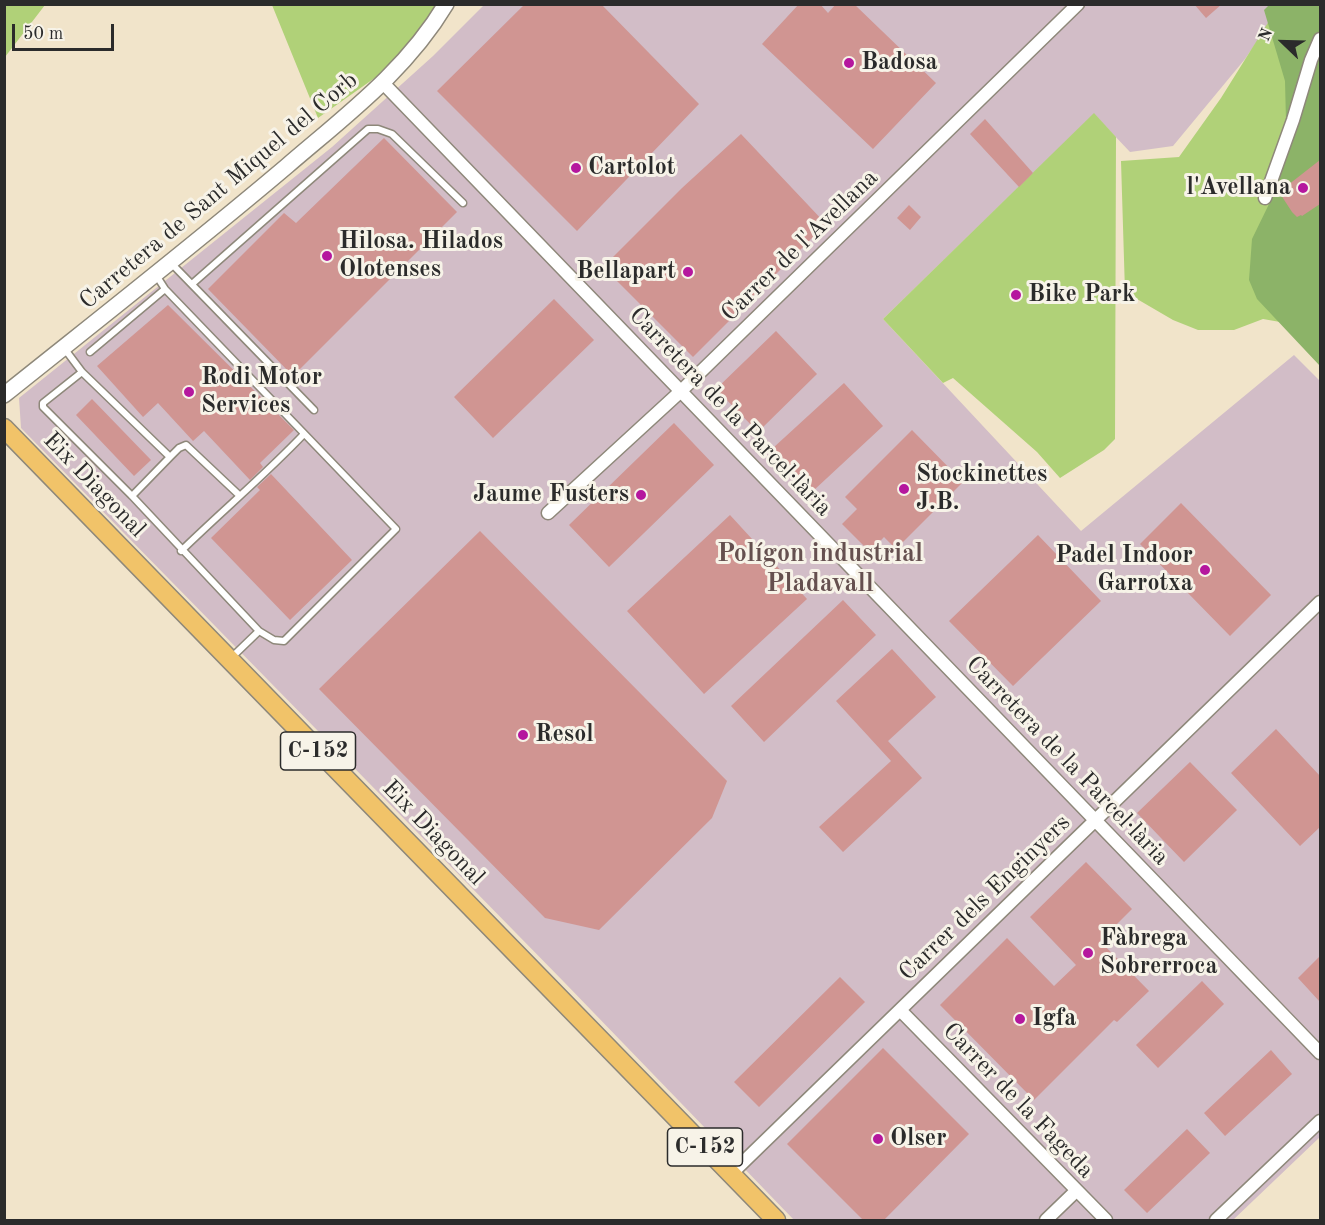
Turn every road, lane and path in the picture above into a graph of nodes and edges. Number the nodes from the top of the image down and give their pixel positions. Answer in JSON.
{"nodes":[{"id":1,"x":446,"y":4,"type":"edge"},
{"id":2,"x":1078,"y":4,"type":"edge"},
{"id":3,"x":1320,"y":39,"type":"edge"},
{"id":4,"x":384,"y":84,"type":"junction"},
{"id":5,"x":1265,"y":198,"type":"dead end"},
{"id":6,"x":463,"y":202,"type":"dead end"},
{"id":7,"x":170,"y":262,"type":"junction"},
{"id":8,"x":155,"y":274,"type":"junction"},
{"id":9,"x":192,"y":284,"type":"junction"},
{"id":10,"x":165,"y":288,"type":"junction"},
{"id":11,"x":64,"y":348,"type":"junction"},
{"id":12,"x":90,"y":352,"type":"dead end"},
{"id":13,"x":82,"y":372,"type":"junction"},
{"id":14,"x":681,"y":391,"type":"junction"},
{"id":15,"x":4,"y":395,"type":"edge"},
{"id":16,"x":314,"y":410,"type":"dead end"},
{"id":17,"x":4,"y":428,"type":"edge"},
{"id":18,"x":304,"y":434,"type":"junction"},
{"id":19,"x":170,"y":457,"type":"junction"},
{"id":20,"x":239,"y":495,"type":"junction"},
{"id":21,"x":132,"y":496,"type":"junction"},
{"id":22,"x":548,"y":513,"type":"dead end"},
{"id":23,"x":181,"y":550,"type":"junction"},
{"id":24,"x":1320,"y":602,"type":"edge"},
{"id":25,"x":259,"y":632,"type":"junction"},
{"id":26,"x":230,"y":660,"type":"junction"},
{"id":27,"x":1095,"y":820,"type":"junction"},
{"id":28,"x":900,"y":1010,"type":"junction"},
{"id":29,"x":1320,"y":1053,"type":"edge"},
{"id":30,"x":1320,"y":1122,"type":"edge"},
{"id":31,"x":731,"y":1174,"type":"junction"},
{"id":32,"x":1076,"y":1191,"type":"junction"},
{"id":33,"x":777,"y":1221,"type":"edge"},
{"id":34,"x":1046,"y":1221,"type":"edge"},
{"id":35,"x":1106,"y":1221,"type":"edge"},
{"id":36,"x":1216,"y":1221,"type":"edge"}],
"edges":[{"from":1,"to":4,"type":"street","name":"Carretera de Sant Miquel del Corb"},
{"from":2,"to":14,"type":"street","name":"Carrer de l'Avellana"},
{"from":3,"to":5,"type":"street"},
{"from":4,"to":7,"type":"street","name":"Carretera de Sant Miquel del Corb"},
{"from":4,"to":14,"type":"street","name":"Carretera de la Parcel·lària"},
{"from":6,"to":9,"type":"lane"},
{"from":7,"to":8,"type":"street","name":"Carretera de Sant Miquel del Corb"},
{"from":7,"to":9,"type":"lane"},
{"from":8,"to":10,"type":"lane"},
{"from":8,"to":11,"type":"street","name":"Carretera de Sant Miquel del Corb"},
{"from":9,"to":16,"type":"lane"},
{"from":10,"to":12,"type":"lane"},
{"from":10,"to":18,"type":"lane"},
{"from":11,"to":13,"type":"lane"},
{"from":11,"to":15,"type":"street","name":"Carretera de Sant Miquel del Corb"},
{"from":13,"to":19,"type":"lane"},
{"from":13,"to":21,"type":"lane"},
{"from":14,"to":22,"type":"street","name":"Carrer de l'Avellana"},
{"from":14,"to":27,"type":"street","name":"Carretera de la Parcel·lària"},
{"from":17,"to":26,"type":"main road","name":"Eix Diagonal","number":"C-152"},
{"from":18,"to":20,"type":"lane"},
{"from":18,"to":25,"type":"lane"},
{"from":19,"to":20,"type":"lane"},
{"from":19,"to":21,"type":"lane"},
{"from":20,"to":23,"type":"lane"},
{"from":21,"to":23,"type":"lane"},
{"from":23,"to":25,"type":"lane"},
{"from":24,"to":27,"type":"street","name":"Carrer dels Enginyers"},
{"from":25,"to":26,"type":"lane"},
{"from":26,"to":31,"type":"main road","name":"Eix Diagonal","number":"C-152"},
{"from":27,"to":28,"type":"street","name":"Carrer dels Enginyers"},
{"from":27,"to":29,"type":"street","name":"Carretera de la Parcel·lària"},
{"from":28,"to":31,"type":"street","name":"Carrer dels Enginyers"},
{"from":28,"to":32,"type":"street","name":"Carrer de la Fageda"},
{"from":30,"to":36,"type":"street"},
{"from":31,"to":33,"type":"main road","name":"Eix Diagonal","number":"C-152"},
{"from":32,"to":34,"type":"street"},
{"from":32,"to":35,"type":"street","name":"Carrer de la Fageda"}]}
